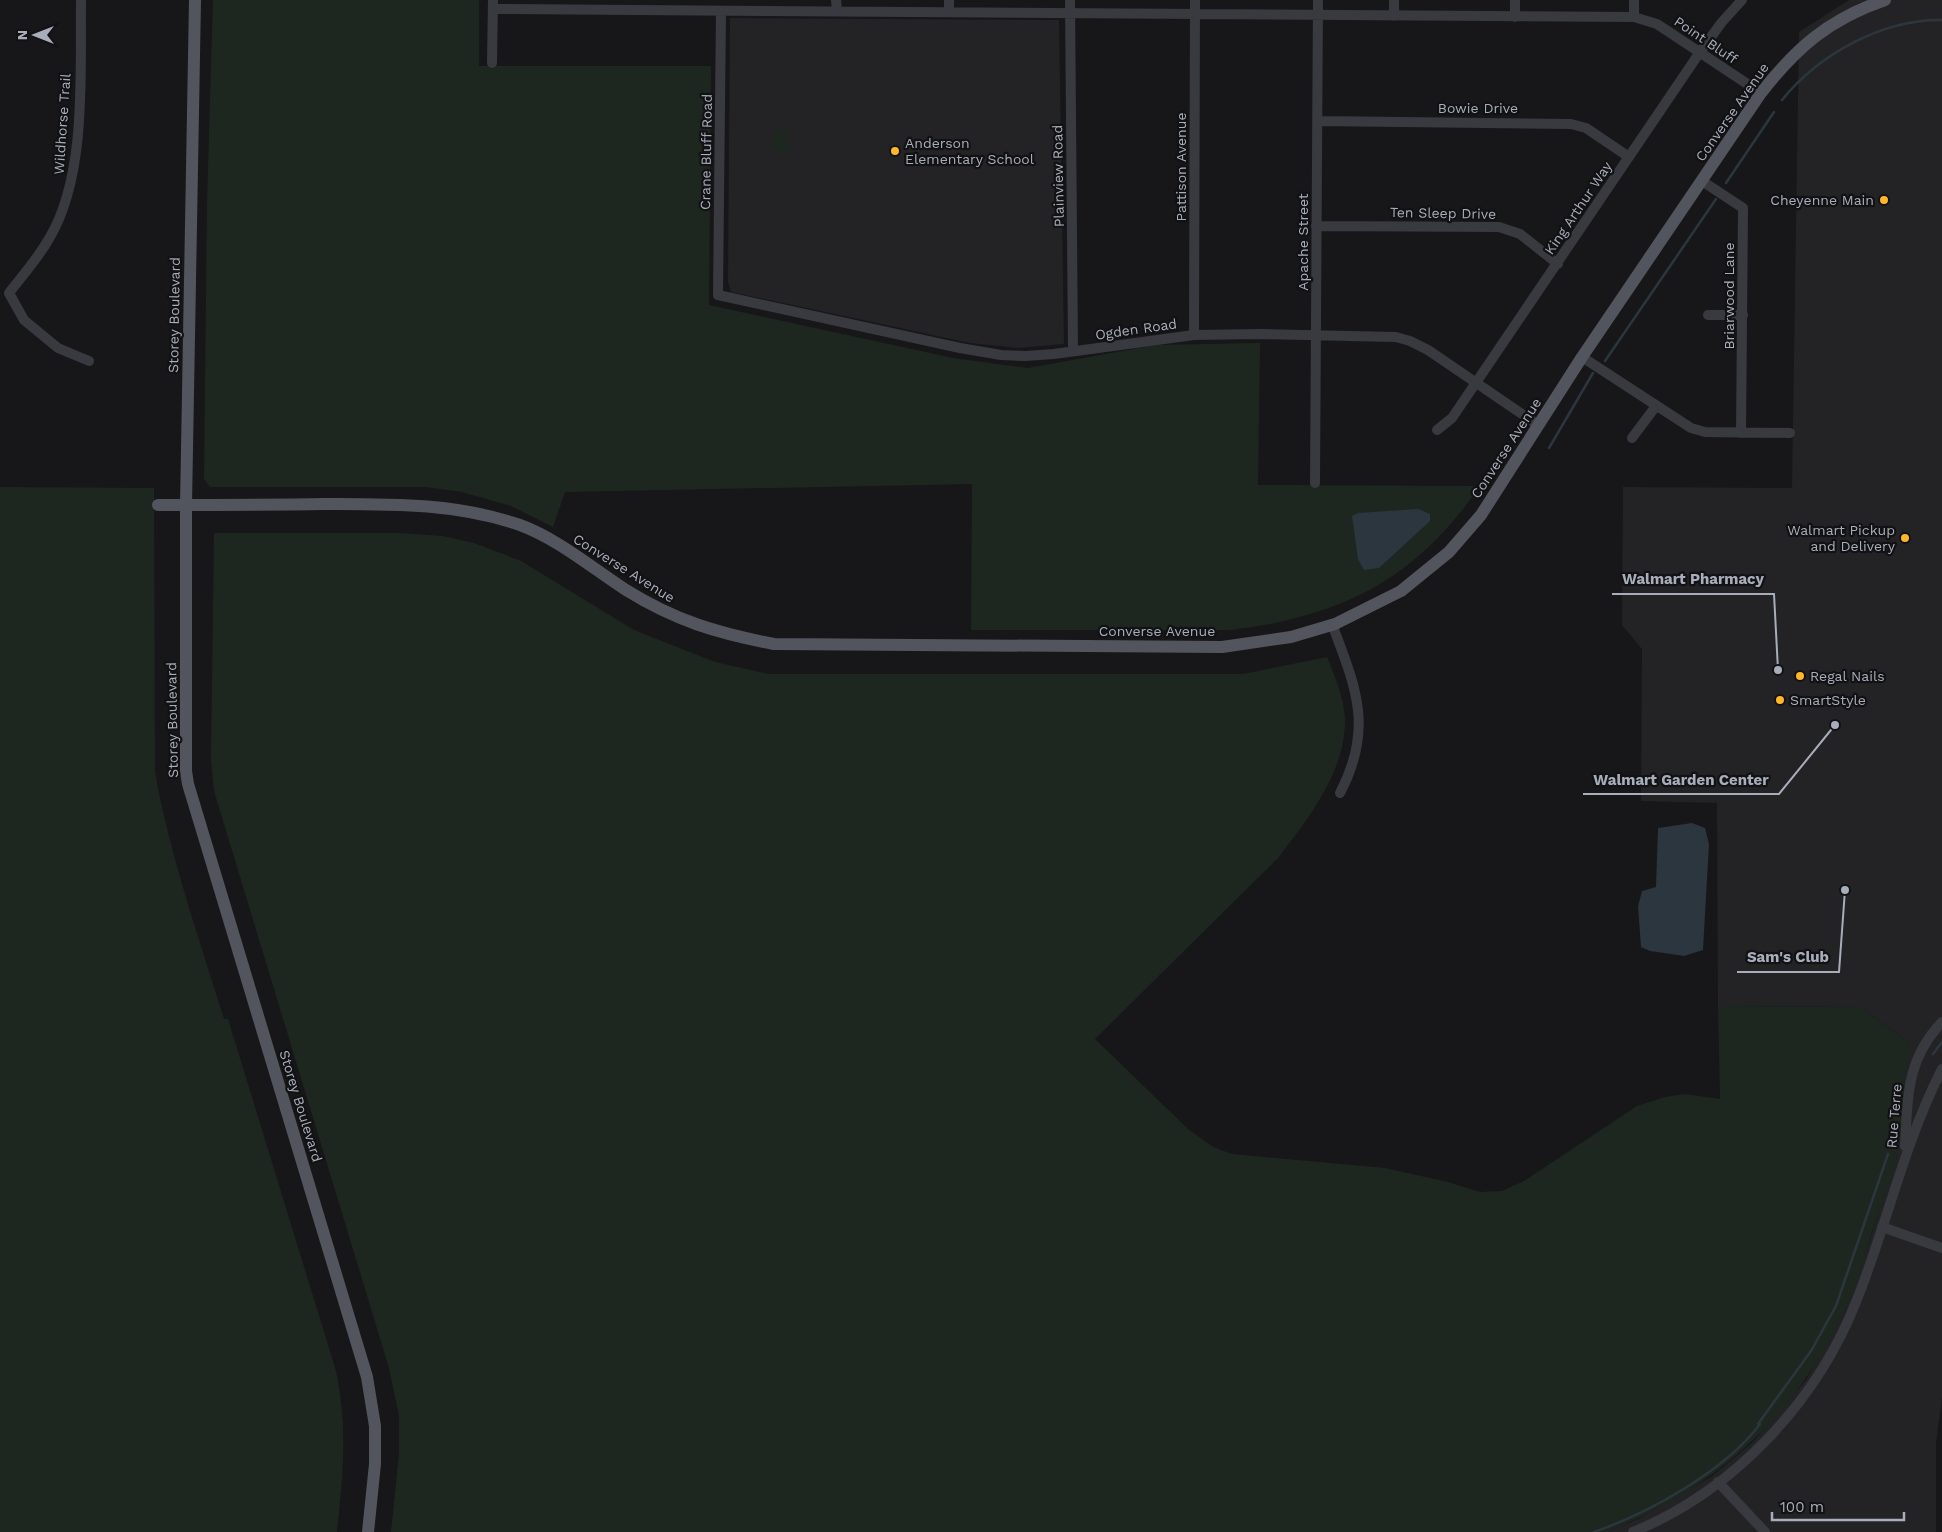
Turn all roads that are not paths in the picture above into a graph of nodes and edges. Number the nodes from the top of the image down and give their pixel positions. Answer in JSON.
{"nodes":[{"id":1,"x":81,"y":0,"type":"edge"},
{"id":2,"x":195,"y":0,"type":"edge"},
{"id":3,"x":836,"y":0,"type":"edge"},
{"id":4,"x":949,"y":0,"type":"edge"},
{"id":5,"x":1070,"y":0,"type":"edge"},
{"id":6,"x":1195,"y":0,"type":"edge"},
{"id":7,"x":1318,"y":0,"type":"edge"},
{"id":8,"x":1394,"y":0,"type":"edge"},
{"id":9,"x":1515,"y":0,"type":"edge"},
{"id":10,"x":1634,"y":0,"type":"edge"},
{"id":11,"x":1742,"y":0,"type":"edge"},
{"id":12,"x":1885,"y":0,"type":"edge"},
{"id":13,"x":493,"y":4,"type":"edge"},
{"id":14,"x":721,"y":11,"type":"junction"},
{"id":15,"x":837,"y":11,"type":"junction"},
{"id":16,"x":949,"y":12,"type":"junction"},
{"id":17,"x":1070,"y":13,"type":"junction"},
{"id":18,"x":1195,"y":14,"type":"junction"},
{"id":19,"x":1318,"y":15,"type":"junction"},
{"id":20,"x":1394,"y":16,"type":"junction"},
{"id":21,"x":1515,"y":17,"type":"junction"},
{"id":22,"x":1634,"y":17,"type":"junction"},
{"id":23,"x":1700,"y":52,"type":"junction"},
{"id":24,"x":492,"y":63,"type":"dead end"},
{"id":25,"x":1761,"y":94,"type":"junction"},
{"id":26,"x":1318,"y":121,"type":"junction"},
{"id":27,"x":1629,"y":157,"type":"junction"},
{"id":28,"x":1702,"y":181,"type":"junction"},
{"id":29,"x":1316,"y":226,"type":"junction"},
{"id":30,"x":1558,"y":264,"type":"junction"},
{"id":31,"x":718,"y":294,"type":"joint"},
{"id":32,"x":5,"y":295,"type":"edge"},
{"id":33,"x":1708,"y":315,"type":"dead end"},
{"id":34,"x":1743,"y":315,"type":"junction"},
{"id":35,"x":1194,"y":335,"type":"junction"},
{"id":36,"x":1316,"y":336,"type":"junction"},
{"id":37,"x":1073,"y":351,"type":"junction"},
{"id":38,"x":1582,"y":357,"type":"junction"},
{"id":39,"x":89,"y":360,"type":"dead end"},
{"id":40,"x":1477,"y":381,"type":"junction"},
{"id":41,"x":1656,"y":406,"type":"junction"},
{"id":42,"x":1538,"y":425,"type":"junction"},
{"id":43,"x":1436,"y":430,"type":"dead end"},
{"id":44,"x":1741,"y":433,"type":"junction"},
{"id":45,"x":1790,"y":433,"type":"dead end"},
{"id":46,"x":1632,"y":438,"type":"dead end"},
{"id":47,"x":1315,"y":483,"type":"dead end"},
{"id":48,"x":158,"y":505,"type":"dead end"},
{"id":49,"x":186,"y":505,"type":"junction"},
{"id":50,"x":1332,"y":624,"type":"junction"},
{"id":51,"x":1340,"y":793,"type":"dead end"},
{"id":52,"x":1942,"y":1022,"type":"edge"},
{"id":53,"x":1942,"y":1069,"type":"edge"},
{"id":54,"x":1905,"y":1157,"type":"junction"},
{"id":55,"x":1882,"y":1227,"type":"junction"},
{"id":56,"x":1942,"y":1248,"type":"edge"},
{"id":57,"x":1718,"y":1482,"type":"junction"},
{"id":58,"x":368,"y":1532,"type":"edge"},
{"id":59,"x":1633,"y":1532,"type":"edge"},
{"id":60,"x":1765,"y":1532,"type":"edge"}],
"edges":[{"from":1,"to":32,"type":"street","name":"Wildhorse Trail"},
{"from":2,"to":49,"type":"main road","name":"Storey Boulevard"},
{"from":3,"to":15,"type":"street"},
{"from":4,"to":16,"type":"street"},
{"from":5,"to":17,"type":"street","name":"Plainview Road"},
{"from":6,"to":18,"type":"street","name":"Pattison Avenue"},
{"from":7,"to":19,"type":"street","name":"Apache Street"},
{"from":8,"to":20,"type":"street"},
{"from":9,"to":21,"type":"street"},
{"from":10,"to":22,"type":"street"},
{"from":11,"to":23,"type":"street","name":"King Arthur Way"},
{"from":12,"to":25,"type":"main road","name":"Converse Avenue"},
{"from":13,"to":14,"type":"street","name":"Point Bluff"},
{"from":13,"to":24,"type":"street"},
{"from":14,"to":15,"type":"street","name":"Point Bluff"},
{"from":14,"to":31,"type":"street","name":"Crane Bluff Road"},
{"from":15,"to":16,"type":"street","name":"Point Bluff"},
{"from":16,"to":17,"type":"street","name":"Point Bluff"},
{"from":17,"to":18,"type":"street","name":"Point Bluff"},
{"from":17,"to":37,"type":"street","name":"Plainview Road"},
{"from":18,"to":19,"type":"street","name":"Point Bluff"},
{"from":18,"to":35,"type":"street","name":"Pattison Avenue"},
{"from":19,"to":20,"type":"street","name":"Point Bluff"},
{"from":19,"to":26,"type":"street","name":"Apache Street"},
{"from":20,"to":21,"type":"street","name":"Point Bluff"},
{"from":21,"to":22,"type":"street","name":"Point Bluff"},
{"from":22,"to":23,"type":"street","name":"Point Bluff"},
{"from":23,"to":25,"type":"street","name":"Point Bluff"},
{"from":23,"to":27,"type":"street","name":"King Arthur Way"},
{"from":25,"to":28,"type":"main road","name":"Converse Avenue"},
{"from":26,"to":27,"type":"street","name":"Bowie Drive"},
{"from":26,"to":29,"type":"street","name":"Apache Street"},
{"from":27,"to":30,"type":"street","name":"King Arthur Way"},
{"from":28,"to":34,"type":"street","name":"Briarwood Lane"},
{"from":28,"to":38,"type":"main road","name":"Converse Avenue"},
{"from":29,"to":30,"type":"street","name":"Ten Sleep Drive"},
{"from":29,"to":36,"type":"street","name":"Apache Street"},
{"from":30,"to":40,"type":"street","name":"King Arthur Way"},
{"from":31,"to":37,"type":"street","name":"Ogden Road"},
{"from":32,"to":39,"type":"street"},
{"from":33,"to":34,"type":"street"},
{"from":34,"to":44,"type":"street","name":"Briarwood Lane"},
{"from":35,"to":36,"type":"street","name":"Ogden Road"},
{"from":35,"to":37,"type":"street","name":"Ogden Road"},
{"from":36,"to":40,"type":"street","name":"Ogden Road"},
{"from":36,"to":47,"type":"street","name":"Apache Street"},
{"from":38,"to":41,"type":"street"},
{"from":38,"to":42,"type":"main road","name":"Converse Avenue"},
{"from":40,"to":42,"type":"street","name":"Ogden Road"},
{"from":40,"to":43,"type":"street","name":"King Arthur Way"},
{"from":41,"to":44,"type":"street"},
{"from":41,"to":46,"type":"street"},
{"from":42,"to":50,"type":"main road","name":"Converse Avenue"},
{"from":44,"to":45,"type":"street"},
{"from":48,"to":49,"type":"main road","name":"Converse Avenue"},
{"from":49,"to":50,"type":"main road","name":"Converse Avenue"},
{"from":49,"to":58,"type":"main road","name":"Storey Boulevard"},
{"from":50,"to":51,"type":"street"},
{"from":52,"to":54,"type":"street","name":"Rue Terre"},
{"from":53,"to":54,"type":"street","name":"Rue Terre"},
{"from":54,"to":55,"type":"street"},
{"from":55,"to":56,"type":"street"},
{"from":55,"to":57,"type":"street"},
{"from":57,"to":59,"type":"street"},
{"from":57,"to":60,"type":"street"}]}
